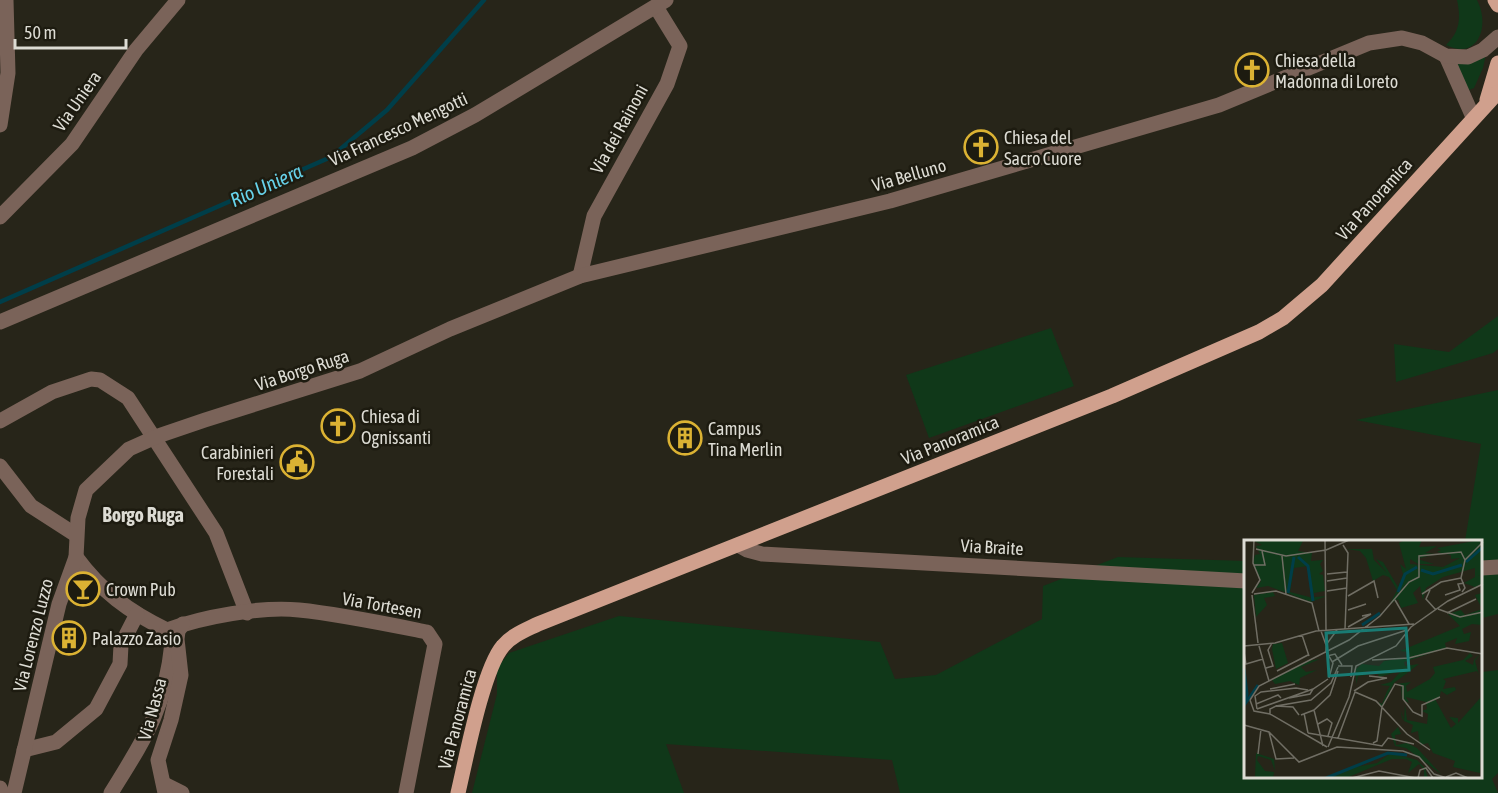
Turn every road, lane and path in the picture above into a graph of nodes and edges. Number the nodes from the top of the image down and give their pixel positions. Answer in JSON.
{"nodes":[{"id":1,"x":6,"y":0,"type":"edge"},
{"id":2,"x":178,"y":0,"type":"edge"},
{"id":3,"x":1495,"y":0,"type":"edge"},
{"id":4,"x":661,"y":4,"type":"edge"},
{"id":5,"x":1498,"y":5,"type":"edge"},
{"id":6,"x":1498,"y":37,"type":"edge"},
{"id":7,"x":1446,"y":56,"type":"junction"},
{"id":8,"x":1498,"y":63,"type":"edge"},
{"id":9,"x":1498,"y":92,"type":"edge"},
{"id":10,"x":1485,"y":107,"type":"junction"},
{"id":11,"x":1473,"y":117,"type":"junction"},
{"id":12,"x":0,"y":125,"type":"edge"},
{"id":13,"x":0,"y":217,"type":"edge"},
{"id":14,"x":580,"y":276,"type":"junction"},
{"id":15,"x":0,"y":322,"type":"edge"},
{"id":16,"x":0,"y":421,"type":"edge"},
{"id":17,"x":153,"y":438,"type":"junction"},
{"id":18,"x":0,"y":466,"type":"edge"},
{"id":19,"x":76,"y":535,"type":"junction"},
{"id":20,"x":738,"y":545,"type":"junction"},
{"id":21,"x":76,"y":558,"type":"junction"},
{"id":22,"x":1498,"y":567,"type":"edge"},
{"id":23,"x":1483,"y":568,"type":"edge"},
{"id":24,"x":1244,"y":581,"type":"edge"},
{"id":25,"x":247,"y":613,"type":"junction"},
{"id":26,"x":137,"y":614,"type":"junction"},
{"id":27,"x":172,"y":636,"type":"junction"},
{"id":28,"x":24,"y":750,"type":"junction"},
{"id":29,"x":0,"y":788,"type":"edge"},
{"id":30,"x":166,"y":789,"type":"edge"},
{"id":31,"x":2,"y":793,"type":"edge"},
{"id":32,"x":14,"y":793,"type":"edge"},
{"id":33,"x":111,"y":793,"type":"edge"},
{"id":34,"x":182,"y":793,"type":"edge"},
{"id":35,"x":406,"y":793,"type":"edge"},
{"id":36,"x":458,"y":793,"type":"edge"}],
"edges":[{"from":1,"to":12,"type":"street"},
{"from":2,"to":13,"type":"street","name":"Via Uniera"},
{"from":3,"to":5,"type":"main road"},
{"from":4,"to":14,"type":"street","name":"Via dei Rainoni"},
{"from":4,"to":15,"type":"street","name":"Via Francesco Mengotti"},
{"from":6,"to":7,"type":"street","name":"Via Belluno"},
{"from":7,"to":11,"type":"street"},
{"from":7,"to":14,"type":"street","name":"Via Belluno"},
{"from":8,"to":10,"type":"main road"},
{"from":9,"to":10,"type":"main road","name":"Via Panoramica"},
{"from":10,"to":11,"type":"main road","name":"Via Panoramica"},
{"from":11,"to":20,"type":"main road","name":"Via Panoramica"},
{"from":14,"to":17,"type":"street","name":"Via Borgo Ruga"},
{"from":16,"to":17,"type":"street"},
{"from":17,"to":19,"type":"street","name":"Via Borgo Ruga"},
{"from":17,"to":25,"type":"street"},
{"from":18,"to":19,"type":"street"},
{"from":19,"to":21,"type":"street","name":"Via Borgo Ruga"},
{"from":20,"to":24,"type":"street","name":"Via Braite"},
{"from":20,"to":36,"type":"main road","name":"Via Panoramica"},
{"from":21,"to":26,"type":"street"},
{"from":21,"to":28,"type":"street","name":"Via Lorenzo Luzzo"},
{"from":22,"to":23,"type":"street"},
{"from":25,"to":27,"type":"street","name":"Via Tortesen"},
{"from":25,"to":35,"type":"street","name":"Via Tortesen"},
{"from":26,"to":27,"type":"street"},
{"from":26,"to":28,"type":"street"},
{"from":27,"to":30,"type":"street","name":"Via Nassa"},
{"from":27,"to":33,"type":"street"},
{"from":28,"to":32,"type":"street","name":"Via Lorenzo Luzzo"},
{"from":29,"to":31,"type":"street"},
{"from":30,"to":34,"type":"street"}]}
